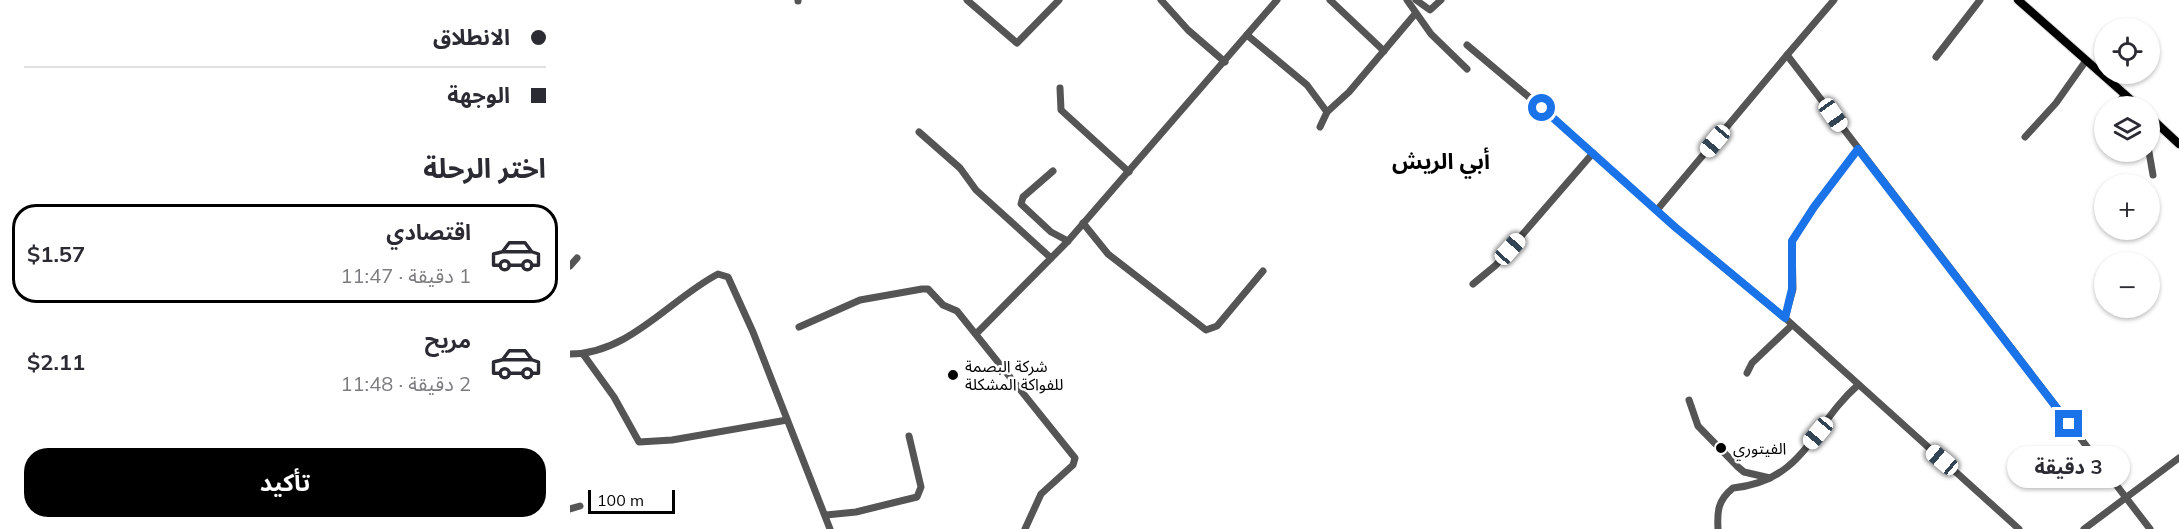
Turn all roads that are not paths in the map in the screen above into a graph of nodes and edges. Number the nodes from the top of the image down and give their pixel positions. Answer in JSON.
{"nodes":[{"id":1,"x":966,"y":0,"type":"edge"},
{"id":2,"x":1059,"y":0,"type":"edge"},
{"id":3,"x":1161,"y":0,"type":"edge"},
{"id":4,"x":1277,"y":0,"type":"edge"},
{"id":5,"x":1330,"y":0,"type":"edge"},
{"id":6,"x":1407,"y":0,"type":"edge"},
{"id":7,"x":1416,"y":0,"type":"edge"},
{"id":8,"x":1441,"y":0,"type":"edge"},
{"id":9,"x":1834,"y":0,"type":"edge"},
{"id":10,"x":1980,"y":0,"type":"edge"},
{"id":11,"x":2018,"y":0,"type":"edge"},
{"id":12,"x":1416,"y":14,"type":"junction"},
{"id":13,"x":1247,"y":34,"type":"junction"},
{"id":14,"x":1467,"y":45,"type":"dead end"},
{"id":15,"x":1384,"y":51,"type":"junction"},
{"id":16,"x":1787,"y":55,"type":"junction"},
{"id":17,"x":1936,"y":57,"type":"dead end"},
{"id":18,"x":1225,"y":62,"type":"junction"},
{"id":19,"x":2085,"y":62,"type":"junction"},
{"id":20,"x":1467,"y":69,"type":"dead end"},
{"id":21,"x":1060,"y":88,"type":"dead end"},
{"id":22,"x":2125,"y":94,"type":"edge"},
{"id":23,"x":1327,"y":112,"type":"junction"},
{"id":24,"x":2160,"y":126,"type":"edge"},
{"id":25,"x":1320,"y":127,"type":"dead end"},
{"id":26,"x":919,"y":132,"type":"dead end"},
{"id":27,"x":2025,"y":137,"type":"dead end"},
{"id":28,"x":2179,"y":144,"type":"edge"},
{"id":29,"x":1858,"y":149,"type":"junction"},
{"id":30,"x":1593,"y":153,"type":"junction"},
{"id":31,"x":1053,"y":171,"type":"dead end"},
{"id":32,"x":1129,"y":172,"type":"junction"},
{"id":33,"x":1658,"y":210,"type":"junction"},
{"id":34,"x":1083,"y":223,"type":"junction"},
{"id":35,"x":1068,"y":241,"type":"junction"},
{"id":36,"x":577,"y":258,"type":"dead end"},
{"id":37,"x":1051,"y":258,"type":"junction"},
{"id":38,"x":570,"y":266,"type":"edge"},
{"id":39,"x":1263,"y":271,"type":"dead end"},
{"id":40,"x":1473,"y":284,"type":"dead end"},
{"id":41,"x":1785,"y":318,"type":"junction"},
{"id":42,"x":1792,"y":325,"type":"junction"},
{"id":43,"x":798,"y":327,"type":"dead end"},
{"id":44,"x":976,"y":334,"type":"junction"},
{"id":45,"x":570,"y":354,"type":"edge"},
{"id":46,"x":583,"y":354,"type":"junction"},
{"id":47,"x":1748,"y":373,"type":"dead end"},
{"id":48,"x":1858,"y":385,"type":"junction"},
{"id":49,"x":1689,"y":400,"type":"dead end"},
{"id":50,"x":787,"y":420,"type":"junction"},
{"id":51,"x":909,"y":436,"type":"dead end"},
{"id":52,"x":2179,"y":458,"type":"edge"},
{"id":53,"x":1770,"y":478,"type":"junction"},
{"id":54,"x":2126,"y":498,"type":"junction"},
{"id":55,"x":580,"y":506,"type":"dead end"},
{"id":56,"x":570,"y":509,"type":"edge"},
{"id":57,"x":826,"y":515,"type":"junction"},
{"id":58,"x":830,"y":529,"type":"edge"},
{"id":59,"x":1025,"y":529,"type":"edge"},
{"id":60,"x":1718,"y":529,"type":"edge"},
{"id":61,"x":2019,"y":529,"type":"edge"},
{"id":62,"x":2084,"y":529,"type":"edge"},
{"id":63,"x":2150,"y":529,"type":"edge"}],
"edges":[{"from":1,"to":2,"type":"street"},
{"from":3,"to":18,"type":"street"},
{"from":4,"to":13,"type":"street"},
{"from":5,"to":15,"type":"street"},
{"from":6,"to":12,"type":"street"},
{"from":7,"to":8,"type":"street"},
{"from":9,"to":16,"type":"street"},
{"from":10,"to":17,"type":"street"},
{"from":11,"to":19,"type":"main road"},
{"from":12,"to":15,"type":"street"},
{"from":12,"to":20,"type":"street"},
{"from":13,"to":18,"type":"street"},
{"from":13,"to":23,"type":"street"},
{"from":14,"to":30,"type":"street"},
{"from":15,"to":23,"type":"street"},
{"from":16,"to":29,"type":"street"},
{"from":16,"to":33,"type":"street"},
{"from":18,"to":32,"type":"street"},
{"from":19,"to":22,"type":"main road"},
{"from":19,"to":27,"type":"street"},
{"from":21,"to":32,"type":"street"},
{"from":23,"to":25,"type":"street"},
{"from":24,"to":28,"type":"main road"},
{"from":26,"to":37,"type":"street"},
{"from":29,"to":41,"type":"street"},
{"from":29,"to":54,"type":"street"},
{"from":30,"to":33,"type":"street"},
{"from":30,"to":40,"type":"street"},
{"from":31,"to":35,"type":"street"},
{"from":32,"to":34,"type":"street"},
{"from":33,"to":41,"type":"street"},
{"from":34,"to":35,"type":"street"},
{"from":34,"to":39,"type":"street"},
{"from":35,"to":37,"type":"street"},
{"from":36,"to":38,"type":"street"},
{"from":37,"to":44,"type":"street"},
{"from":41,"to":42,"type":"street"},
{"from":42,"to":47,"type":"street"},
{"from":42,"to":48,"type":"street"},
{"from":43,"to":44,"type":"street"},
{"from":44,"to":59,"type":"street"},
{"from":45,"to":46,"type":"street"},
{"from":46,"to":50,"type":"street"},
{"from":46,"to":50,"type":"street"},
{"from":48,"to":53,"type":"street"},
{"from":48,"to":61,"type":"street"},
{"from":49,"to":53,"type":"street"},
{"from":50,"to":57,"type":"street"},
{"from":51,"to":57,"type":"street"},
{"from":52,"to":54,"type":"street"},
{"from":53,"to":60,"type":"street"},
{"from":54,"to":62,"type":"street"},
{"from":54,"to":63,"type":"street"},
{"from":55,"to":56,"type":"street"},
{"from":57,"to":58,"type":"street"}]}
